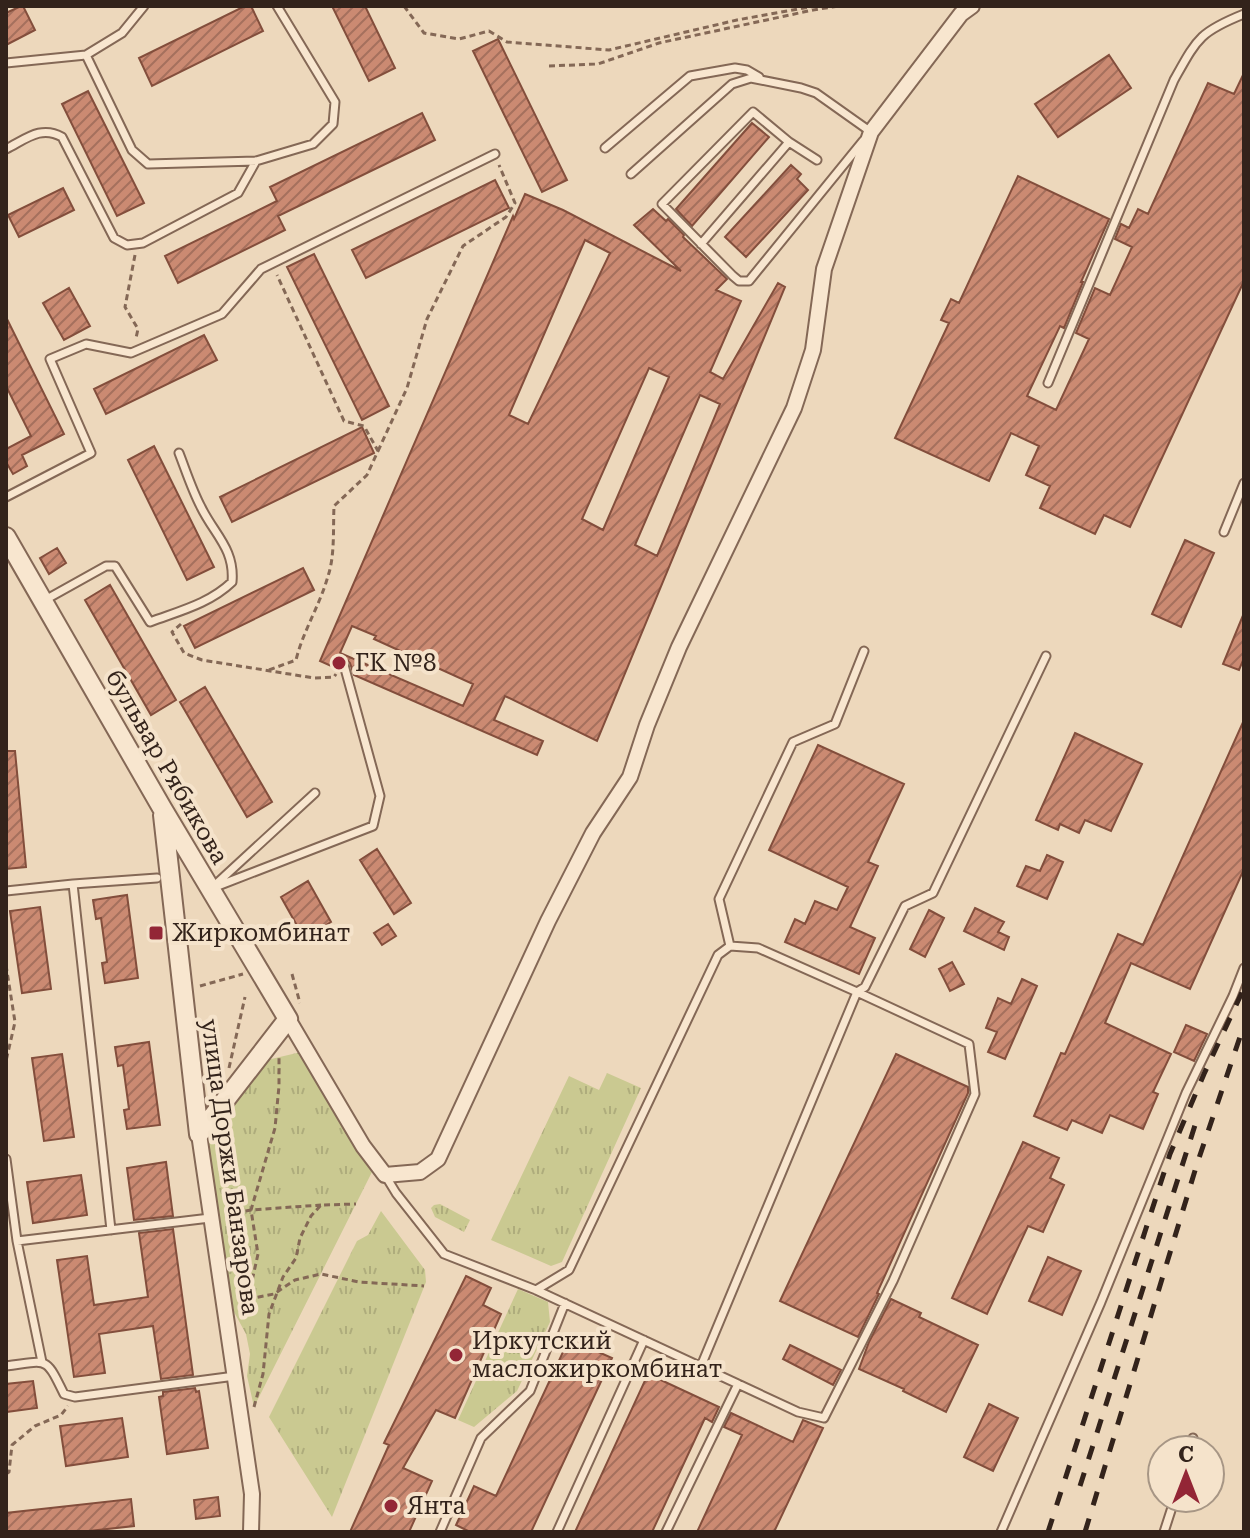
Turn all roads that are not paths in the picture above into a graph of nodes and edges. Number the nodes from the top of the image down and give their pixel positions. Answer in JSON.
{"nodes":[{"id":1,"x":144,"y":6,"type":"edge"},
{"id":2,"x":277,"y":6,"type":"edge"},
{"id":3,"x":972,"y":6,"type":"edge"},
{"id":4,"x":1244,"y":14,"type":"edge"},
{"id":5,"x":86,"y":55,"type":"junction"},
{"id":6,"x":6,"y":63,"type":"edge"},
{"id":7,"x":768,"y":82,"type":"junction"},
{"id":8,"x":871,"y":132,"type":"junction"},
{"id":9,"x":789,"y":142,"type":"junction"},
{"id":10,"x":605,"y":148,"type":"dead end"},
{"id":11,"x":6,"y":149,"type":"edge"},
{"id":12,"x":495,"y":154,"type":"road end"},
{"id":13,"x":817,"y":160,"type":"dead end"},
{"id":14,"x":256,"y":161,"type":"junction"},
{"id":15,"x":631,"y":174,"type":"dead end"},
{"id":16,"x":701,"y":244,"type":"junction"},
{"id":17,"x":1048,"y":383,"type":"dead end"},
{"id":18,"x":179,"y":453,"type":"dead end"},
{"id":19,"x":1244,"y":483,"type":"edge"},
{"id":20,"x":6,"y":497,"type":"edge"},
{"id":21,"x":1224,"y":532,"type":"dead end"},
{"id":22,"x":6,"y":537,"type":"edge"},
{"id":23,"x":43,"y":601,"type":"junction"},
{"id":24,"x":864,"y":651,"type":"dead end"},
{"id":25,"x":1046,"y":656,"type":"dead end"},
{"id":26,"x":344,"y":665,"type":"road end"},
{"id":27,"x":315,"y":793,"type":"dead end"},
{"id":28,"x":162,"y":808,"type":"junction"},
{"id":29,"x":157,"y":878,"type":"dead end"},
{"id":30,"x":73,"y":884,"type":"junction"},
{"id":31,"x":210,"y":889,"type":"junction"},
{"id":32,"x":6,"y":891,"type":"edge"},
{"id":33,"x":730,"y":946,"type":"junction"},
{"id":34,"x":1244,"y":968,"type":"edge"},
{"id":35,"x":857,"y":992,"type":"junction"},
{"id":36,"x":295,"y":1015,"type":"junction"},
{"id":37,"x":199,"y":1134,"type":"junction"},
{"id":38,"x":6,"y":1159,"type":"edge"},
{"id":39,"x":385,"y":1175,"type":"junction"},
{"id":40,"x":214,"y":1217,"type":"junction"},
{"id":41,"x":111,"y":1230,"type":"junction"},
{"id":42,"x":17,"y":1241,"type":"junction"},
{"id":43,"x":536,"y":1290,"type":"junction"},
{"id":44,"x":565,"y":1303,"type":"junction"},
{"id":45,"x":644,"y":1340,"type":"junction"},
{"id":46,"x":42,"y":1362,"type":"junction"},
{"id":47,"x":6,"y":1366,"type":"edge"},
{"id":48,"x":701,"y":1366,"type":"junction"},
{"id":49,"x":235,"y":1376,"type":"junction"},
{"id":50,"x":738,"y":1384,"type":"junction"},
{"id":51,"x":251,"y":1532,"type":"edge"},
{"id":52,"x":440,"y":1532,"type":"edge"},
{"id":53,"x":557,"y":1532,"type":"edge"},
{"id":54,"x":666,"y":1532,"type":"edge"},
{"id":55,"x":1001,"y":1532,"type":"edge"}],
"edges":[{"from":1,"to":5,"type":"lane"},
{"from":2,"to":14,"type":"lane"},
{"from":3,"to":8,"type":"street"},
{"from":4,"to":17,"type":"lane"},
{"from":5,"to":6,"type":"lane"},
{"from":5,"to":14,"type":"lane"},
{"from":7,"to":8,"type":"lane"},
{"from":7,"to":10,"type":"lane"},
{"from":7,"to":15,"type":"lane"},
{"from":8,"to":16,"type":"lane"},
{"from":8,"to":39,"type":"street"},
{"from":9,"to":13,"type":"lane"},
{"from":9,"to":16,"type":"lane"},
{"from":9,"to":16,"type":"lane"},
{"from":11,"to":14,"type":"lane"},
{"from":12,"to":20,"type":"lane"},
{"from":18,"to":23,"type":"lane"},
{"from":19,"to":21,"type":"lane"},
{"from":22,"to":23,"type":"street","name":"бульвар Рябикова"},
{"from":23,"to":28,"type":"street","name":"бульвар Рябикова"},
{"from":24,"to":33,"type":"lane"},
{"from":25,"to":35,"type":"lane"},
{"from":26,"to":31,"type":"lane"},
{"from":27,"to":31,"type":"lane"},
{"from":28,"to":31,"type":"street","name":"бульвар Рябикова"},
{"from":28,"to":37,"type":"street","name":"улица Доржи Банзарова"},
{"from":29,"to":30,"type":"lane"},
{"from":30,"to":32,"type":"lane"},
{"from":30,"to":41,"type":"lane"},
{"from":31,"to":36,"type":"street","name":"бульвар Рябикова"},
{"from":33,"to":35,"type":"lane"},
{"from":33,"to":43,"type":"lane"},
{"from":34,"to":55,"type":"lane"},
{"from":35,"to":48,"type":"lane"},
{"from":35,"to":50,"type":"lane"},
{"from":36,"to":37,"type":"street"},
{"from":36,"to":39,"type":"street","name":"бульвар Рябикова"},
{"from":37,"to":40,"type":"street","name":"улица Доржи Банзарова"},
{"from":38,"to":42,"type":"lane"},
{"from":39,"to":43,"type":"lane"},
{"from":40,"to":41,"type":"lane"},
{"from":40,"to":49,"type":"street","name":"улица Доржи Банзарова"},
{"from":41,"to":42,"type":"lane"},
{"from":42,"to":46,"type":"lane"},
{"from":43,"to":44,"type":"lane"},
{"from":44,"to":45,"type":"lane"},
{"from":44,"to":52,"type":"lane"},
{"from":45,"to":48,"type":"lane"},
{"from":45,"to":53,"type":"lane"},
{"from":46,"to":47,"type":"lane"},
{"from":46,"to":49,"type":"lane"},
{"from":48,"to":50,"type":"lane"},
{"from":49,"to":51,"type":"street","name":"улица Доржи Банзарова"},
{"from":50,"to":54,"type":"lane"}]}
